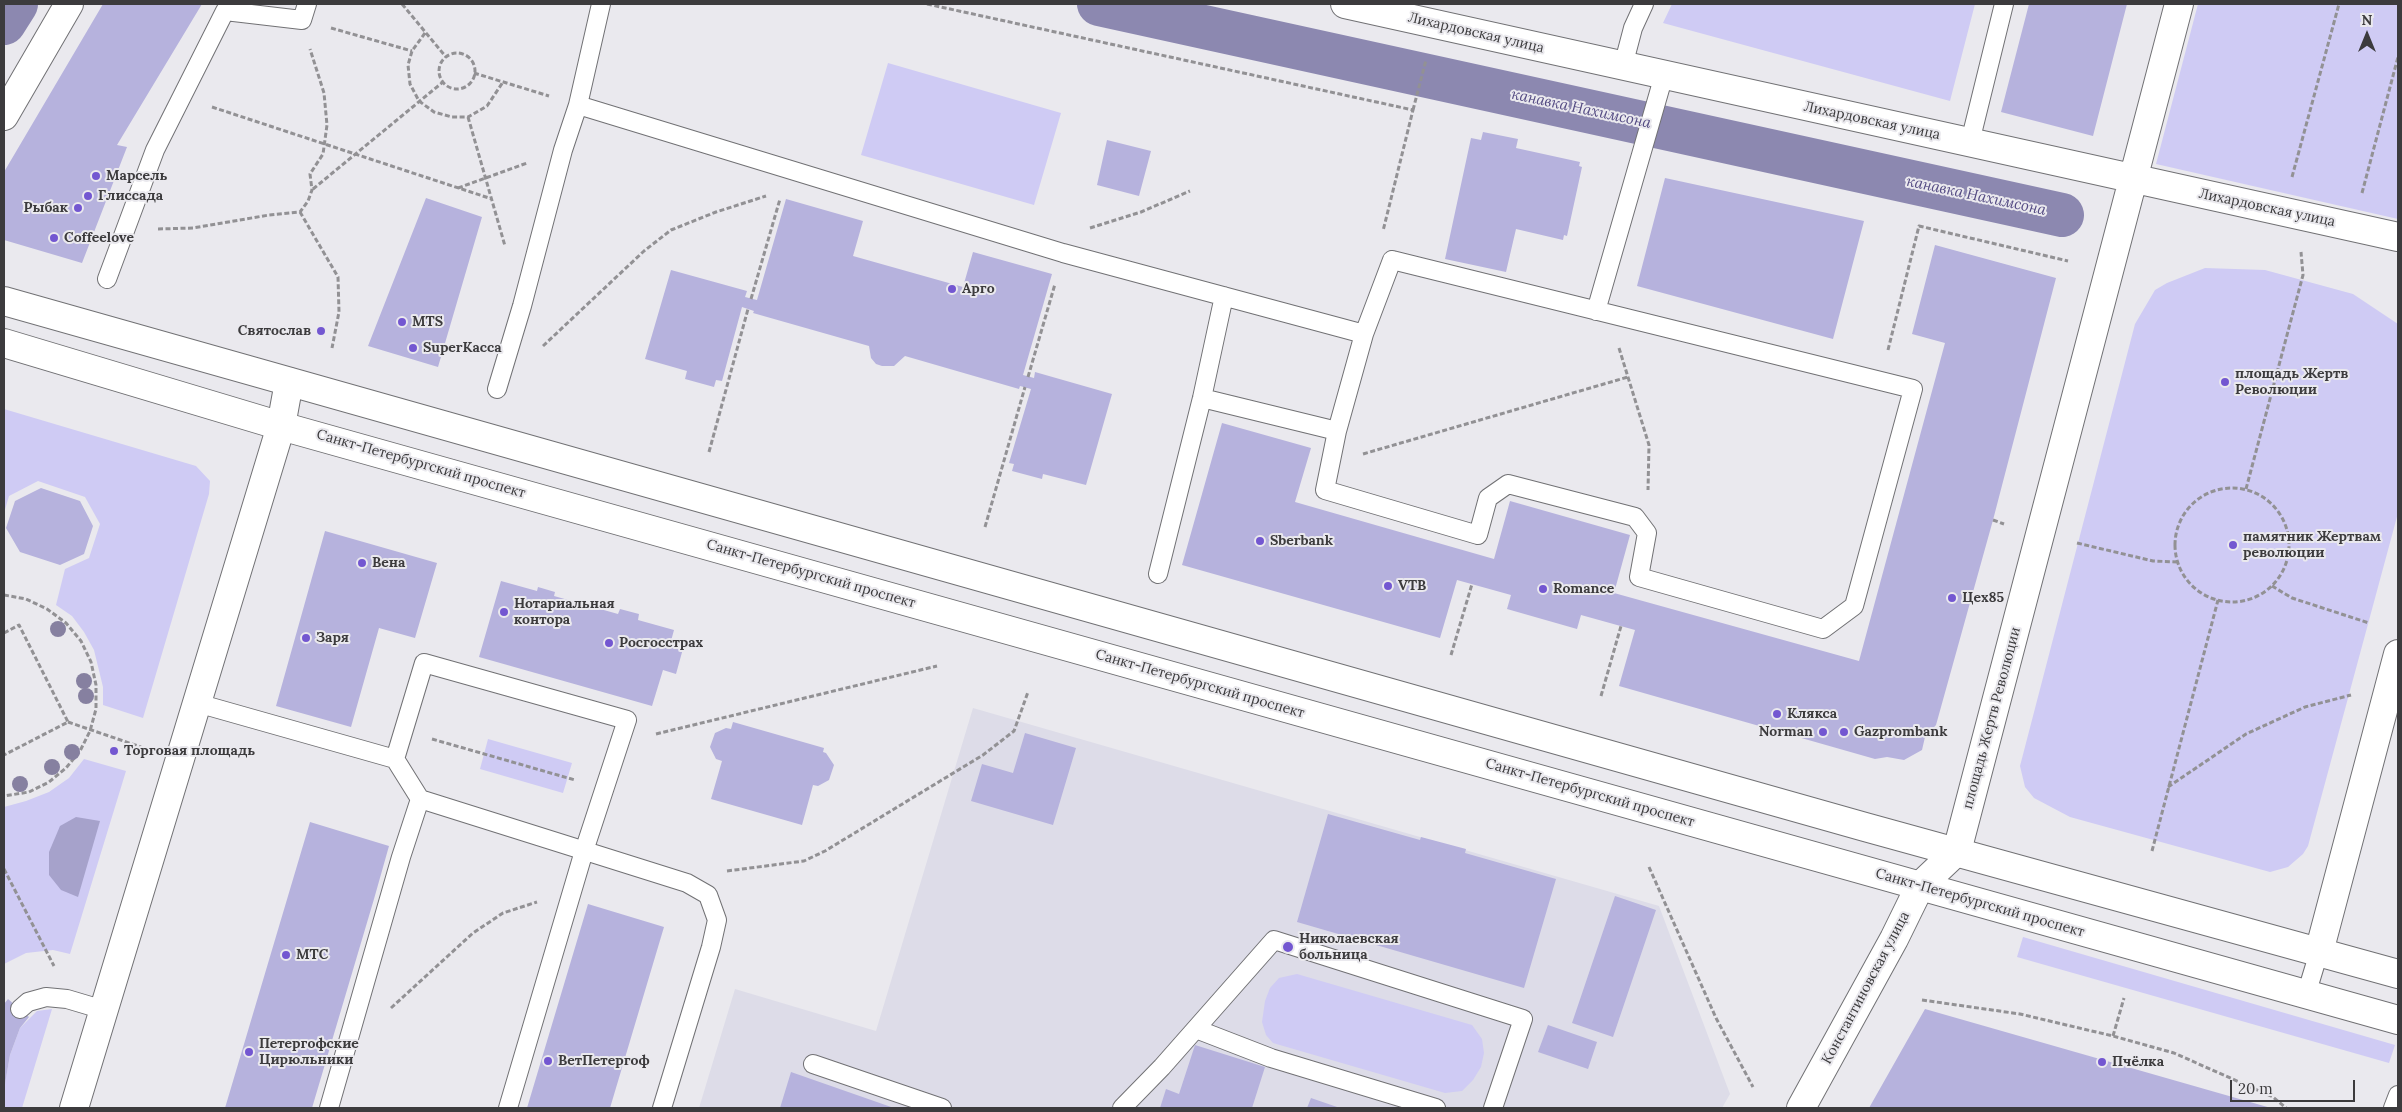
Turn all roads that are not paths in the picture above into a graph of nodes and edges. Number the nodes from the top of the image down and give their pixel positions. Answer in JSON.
{"nodes":[{"id":1,"x":69,"y":4,"type":"edge"},
{"id":2,"x":307,"y":4,"type":"edge"},
{"id":3,"x":601,"y":4,"type":"edge"},
{"id":4,"x":1345,"y":4,"type":"edge"},
{"id":5,"x":1644,"y":4,"type":"edge"},
{"id":6,"x":2004,"y":4,"type":"edge"},
{"id":7,"x":2179,"y":4,"type":"edge"},
{"id":8,"x":1623,"y":66,"type":"junction"},
{"id":9,"x":1664,"y":75,"type":"junction"},
{"id":10,"x":578,"y":105,"type":"junction"},
{"id":11,"x":4,"y":116,"type":"edge"},
{"id":12,"x":1970,"y":142,"type":"junction"},
{"id":13,"x":2133,"y":178,"type":"junction"},
{"id":14,"x":2398,"y":237,"type":"edge"},
{"id":15,"x":107,"y":279,"type":"dead end"},
{"id":16,"x":1224,"y":296,"type":"junction"},
{"id":17,"x":4,"y":301,"type":"edge"},
{"id":18,"x":1603,"y":312,"type":"junction"},
{"id":19,"x":1364,"y":334,"type":"junction"},
{"id":20,"x":4,"y":343,"type":"edge"},
{"id":21,"x":289,"y":382,"type":"junction"},
{"id":22,"x":498,"y":389,"type":"dead end"},
{"id":23,"x":1202,"y":398,"type":"junction"},
{"id":24,"x":281,"y":426,"type":"junction"},
{"id":25,"x":1337,"y":431,"type":"junction"},
{"id":26,"x":1158,"y":574,"type":"dead end"},
{"id":27,"x":2398,"y":654,"type":"edge"},
{"id":28,"x":197,"y":703,"type":"junction"},
{"id":29,"x":395,"y":759,"type":"junction"},
{"id":30,"x":420,"y":799,"type":"junction"},
{"id":31,"x":584,"y":851,"type":"junction"},
{"id":32,"x":1958,"y":851,"type":"junction"},
{"id":33,"x":1920,"y":886,"type":"junction"},
{"id":34,"x":2320,"y":952,"type":"junction"},
{"id":35,"x":2398,"y":974,"type":"edge"},
{"id":36,"x":2306,"y":995,"type":"junction"},
{"id":37,"x":20,"y":1009,"type":"dead end"},
{"id":38,"x":104,"y":1010,"type":"junction"},
{"id":39,"x":2398,"y":1020,"type":"edge"},
{"id":40,"x":1196,"y":1029,"type":"junction"},
{"id":41,"x":813,"y":1064,"type":"dead end"},
{"id":42,"x":2398,"y":1095,"type":"edge"},
{"id":43,"x":74,"y":1108,"type":"edge"},
{"id":44,"x":329,"y":1108,"type":"edge"},
{"id":45,"x":508,"y":1108,"type":"edge"},
{"id":46,"x":662,"y":1108,"type":"edge"},
{"id":47,"x":942,"y":1108,"type":"edge"},
{"id":48,"x":1122,"y":1108,"type":"edge"},
{"id":49,"x":1436,"y":1108,"type":"edge"},
{"id":50,"x":1493,"y":1108,"type":"edge"},
{"id":51,"x":1801,"y":1108,"type":"edge"},
{"id":52,"x":2393,"y":1108,"type":"edge"}],
"edges":[{"from":1,"to":11,"type":"main road"},
{"from":2,"to":15,"type":"lane"},
{"from":3,"to":10,"type":"lane"},
{"from":4,"to":8,"type":"main road","name":"Лихардовская улица"},
{"from":5,"to":8,"type":"lane"},
{"from":6,"to":12,"type":"lane"},
{"from":7,"to":13,"type":"main road","name":"площадь Жертв Революции"},
{"from":8,"to":9,"type":"main road","name":"Лихардовская улица"},
{"from":9,"to":12,"type":"main road","name":"Лихардовская улица"},
{"from":9,"to":18,"type":"lane"},
{"from":10,"to":16,"type":"lane"},
{"from":10,"to":22,"type":"lane"},
{"from":12,"to":13,"type":"main road","name":"Лихардовская улица"},
{"from":13,"to":14,"type":"main road","name":"Лихардовская улица"},
{"from":13,"to":32,"type":"main road","name":"площадь Жертв Революции"},
{"from":16,"to":19,"type":"lane"},
{"from":16,"to":23,"type":"lane"},
{"from":17,"to":21,"type":"main road"},
{"from":18,"to":19,"type":"lane"},
{"from":18,"to":25,"type":"lane"},
{"from":19,"to":25,"type":"lane"},
{"from":20,"to":24,"type":"main road","name":"Санкт-Петербургский проспект"},
{"from":21,"to":24,"type":"main road"},
{"from":21,"to":32,"type":"main road"},
{"from":23,"to":25,"type":"lane"},
{"from":23,"to":26,"type":"lane"},
{"from":24,"to":28,"type":"main road"},
{"from":24,"to":33,"type":"main road","name":"Санкт-Петербургский проспект"},
{"from":27,"to":34,"type":"main road"},
{"from":28,"to":29,"type":"lane"},
{"from":28,"to":38,"type":"main road"},
{"from":29,"to":30,"type":"lane"},
{"from":29,"to":31,"type":"lane"},
{"from":30,"to":31,"type":"lane"},
{"from":30,"to":44,"type":"lane"},
{"from":31,"to":45,"type":"lane"},
{"from":31,"to":46,"type":"lane"},
{"from":32,"to":33,"type":"main road","name":"Константиновская улица"},
{"from":32,"to":34,"type":"main road"},
{"from":33,"to":36,"type":"main road","name":"Санкт-Петербургский проспект"},
{"from":33,"to":51,"type":"main road","name":"Константиновская улица"},
{"from":34,"to":35,"type":"main road"},
{"from":34,"to":36,"type":"lane"},
{"from":36,"to":39,"type":"main road","name":"Санкт-Петербургский проспект"},
{"from":37,"to":38,"type":"lane"},
{"from":38,"to":43,"type":"main road"},
{"from":40,"to":48,"type":"lane"},
{"from":40,"to":49,"type":"lane"},
{"from":40,"to":50,"type":"lane"},
{"from":41,"to":47,"type":"lane"},
{"from":42,"to":52,"type":"lane"}]}
